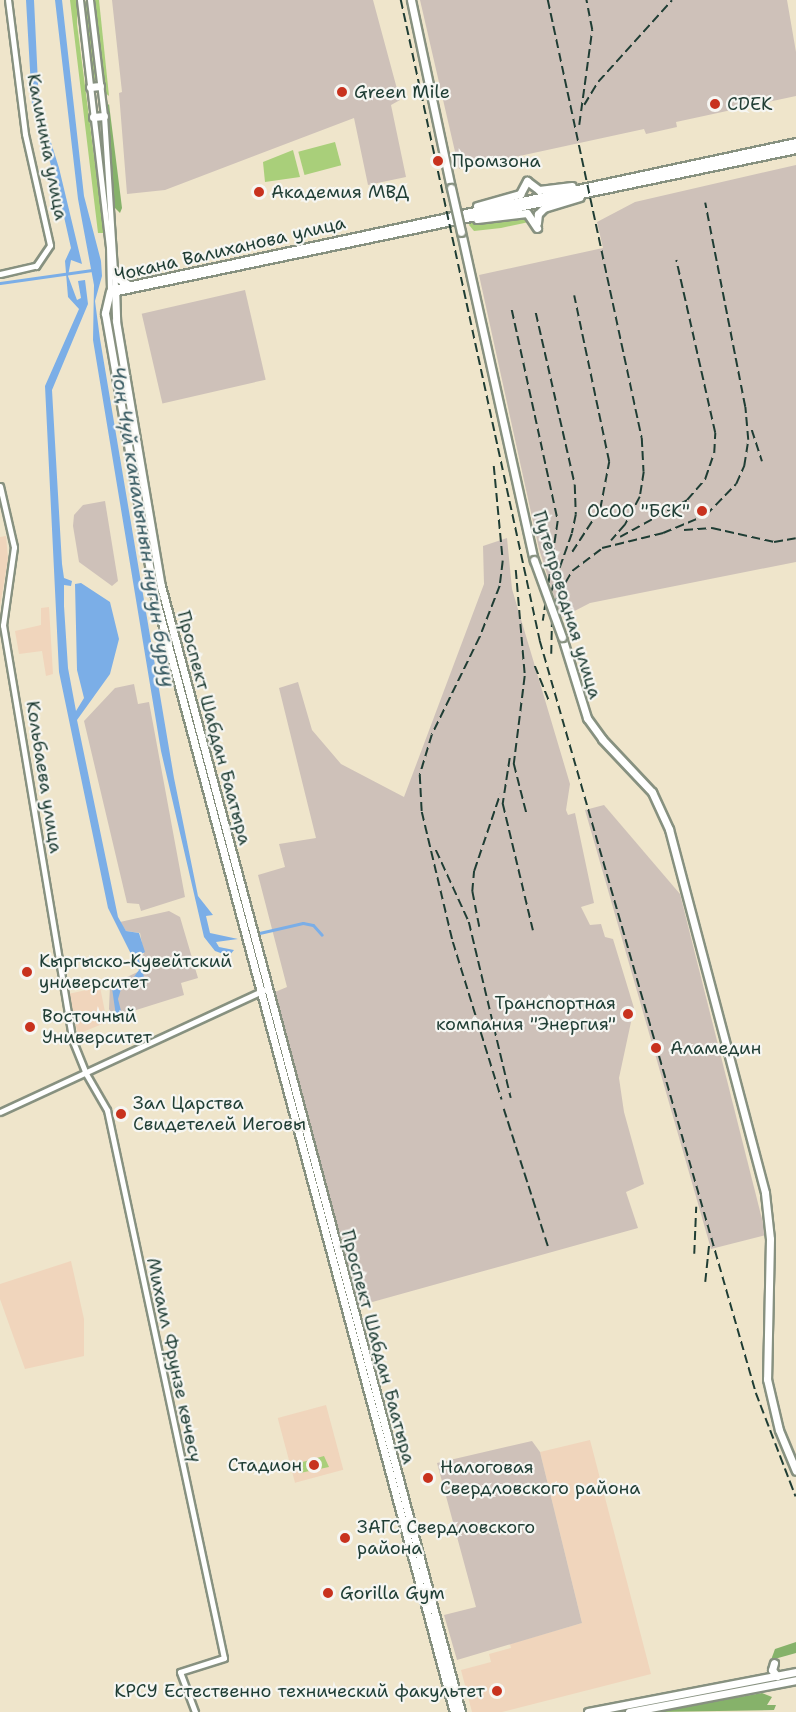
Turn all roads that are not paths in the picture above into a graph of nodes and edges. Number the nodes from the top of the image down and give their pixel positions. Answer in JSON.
{"nodes":[{"id":1,"x":8,"y":0,"type":"edge"},
{"id":2,"x":80,"y":0,"type":"edge"},
{"id":3,"x":90,"y":0,"type":"edge"},
{"id":4,"x":411,"y":0,"type":"edge"},
{"id":5,"x":100,"y":86,"type":"junction"},
{"id":6,"x":90,"y":87,"type":"junction"},
{"id":7,"x":104,"y":116,"type":"junction"},
{"id":8,"x":93,"y":117,"type":"junction"},
{"id":9,"x":796,"y":142,"type":"edge"},
{"id":10,"x":796,"y":149,"type":"edge"},
{"id":11,"x":751,"y":155,"type":"junction"},
{"id":12,"x":584,"y":190,"type":"junction"},
{"id":13,"x":467,"y":215,"type":"junction"},
{"id":14,"x":0,"y":274,"type":"edge"},
{"id":15,"x":115,"y":277,"type":"junction"},
{"id":16,"x":132,"y":286,"type":"junction"},
{"id":17,"x":112,"y":292,"type":"junction"},
{"id":18,"x":115,"y":304,"type":"junction"},
{"id":19,"x":116,"y":321,"type":"junction"},
{"id":20,"x":106,"y":323,"type":"junction"},
{"id":21,"x":129,"y":403,"type":"junction"},
{"id":22,"x":121,"y":405,"type":"junction"},
{"id":23,"x":140,"y":469,"type":"junction"},
{"id":24,"x":132,"y":470,"type":"junction"},
{"id":25,"x":0,"y":486,"type":"edge"},
{"id":26,"x":159,"y":578,"type":"junction"},
{"id":27,"x":151,"y":579,"type":"junction"},
{"id":28,"x":172,"y":627,"type":"junction"},
{"id":29,"x":164,"y":630,"type":"junction"},
{"id":30,"x":195,"y":713,"type":"junction"},
{"id":31,"x":186,"y":715,"type":"junction"},
{"id":32,"x":224,"y":823,"type":"junction"},
{"id":33,"x":215,"y":825,"type":"junction"},
{"id":34,"x":234,"y":863,"type":"junction"},
{"id":35,"x":226,"y":865,"type":"junction"},
{"id":36,"x":268,"y":988,"type":"junction"},
{"id":37,"x":260,"y":992,"type":"junction"},
{"id":38,"x":85,"y":1072,"type":"junction"},
{"id":39,"x":0,"y":1112,"type":"edge"},
{"id":40,"x":299,"y":1120,"type":"junction"},
{"id":41,"x":364,"y":1369,"type":"junction"},
{"id":42,"x":796,"y":1471,"type":"edge"},
{"id":43,"x":774,"y":1663,"type":"dead end"},
{"id":44,"x":796,"y":1672,"type":"edge"},
{"id":45,"x":777,"y":1676,"type":"junction"},
{"id":46,"x":796,"y":1680,"type":"edge"},
{"id":47,"x":195,"y":1712,"type":"edge"},
{"id":48,"x":454,"y":1712,"type":"edge"},
{"id":49,"x":461,"y":1712,"type":"edge"},
{"id":50,"x":588,"y":1712,"type":"edge"},
{"id":51,"x":629,"y":1712,"type":"edge"}],
"edges":[{"from":1,"to":14,"type":"main road","name":"Калинина улица"},
{"from":2,"to":6,"type":"main road","name":"Проспект Шабдан Баатыра"},
{"from":3,"to":5,"type":"main road","name":"Проспект Шабдан Баатыра"},
{"from":4,"to":42,"type":"main road","name":"Путепроводная улица","bridge":true},
{"from":5,"to":6,"type":"main road"},
{"from":5,"to":7,"type":"main road","name":"Проспект Шабдан Баатыра"},
{"from":6,"to":8,"type":"main road","name":"Проспект Шабдан Баатыра"},
{"from":7,"to":8,"type":"main road"},
{"from":7,"to":15,"type":"main road","name":"Проспект Шабдан Баатыра"},
{"from":8,"to":17,"type":"main road","name":"Проспект Шабдан Баатыра"},
{"from":9,"to":11,"type":"main road","name":"Чокана Валиханова улица"},
{"from":10,"to":11,"type":"main road","name":"Чокана Валиханова улица"},
{"from":11,"to":12,"type":"main road","name":"Чокана Валиханова улица"},
{"from":12,"to":13,"type":"main road","name":"Чокана Валиханова улица"},
{"from":12,"to":13,"type":"main road"},
{"from":12,"to":13,"type":"main road"},
{"from":13,"to":16,"type":"main road","name":"Чокана Валиханова улица"},
{"from":15,"to":16,"type":"main road"},
{"from":15,"to":17,"type":"main road","name":"Проспект Шабдан Баатыра"},
{"from":16,"to":17,"type":"main road","name":"Чокана Валиханова улица"},
{"from":16,"to":18,"type":"main road"},
{"from":17,"to":18,"type":"main road"},
{"from":17,"to":20,"type":"main road","name":"Проспект Шабдан Баатыра"},
{"from":18,"to":19,"type":"main road","name":"Проспект Шабдан Баатыра"},
{"from":19,"to":20,"type":"main road"},
{"from":19,"to":21,"type":"main road","name":"Проспект Шабдан Баатыра"},
{"from":20,"to":22,"type":"main road","name":"Проспект Шабдан Баатыра"},
{"from":21,"to":22,"type":"main road"},
{"from":21,"to":23,"type":"main road","name":"Проспект Шабдан Баатыра"},
{"from":22,"to":24,"type":"main road","name":"Проспект Шабдан Баатыра"},
{"from":23,"to":24,"type":"main road"},
{"from":23,"to":26,"type":"main road","name":"Проспект Шабдан Баатыра"},
{"from":24,"to":27,"type":"main road","name":"Проспект Шабдан Баатыра"},
{"from":25,"to":38,"type":"main road","name":"Кольбаева улица"},
{"from":26,"to":27,"type":"main road"},
{"from":26,"to":28,"type":"main road","name":"Проспект Шабдан Баатыра"},
{"from":27,"to":29,"type":"main road","name":"Проспект Шабдан Баатыра"},
{"from":28,"to":29,"type":"main road"},
{"from":28,"to":30,"type":"main road","name":"Проспект Шабдан Баатыра"},
{"from":29,"to":31,"type":"main road","name":"Проспект Шабдан Баатыра"},
{"from":30,"to":31,"type":"main road"},
{"from":30,"to":32,"type":"main road","name":"Проспект Шабдан Баатыра"},
{"from":31,"to":33,"type":"main road","name":"Проспект Шабдан Баатыра"},
{"from":32,"to":33,"type":"main road"},
{"from":32,"to":34,"type":"main road","name":"Проспект Шабдан Баатыра"},
{"from":33,"to":35,"type":"main road","name":"Проспект Шабдан Баатыра"},
{"from":34,"to":35,"type":"main road"},
{"from":34,"to":36,"type":"main road","name":"Проспект Шабдан Баатыра"},
{"from":35,"to":37,"type":"main road","name":"Проспект Шабдан Баатыра"},
{"from":36,"to":37,"type":"main road"},
{"from":36,"to":40,"type":"main road","name":"Проспект Шабдан Баатыра"},
{"from":37,"to":38,"type":"main road"},
{"from":37,"to":40,"type":"main road","name":"Проспект Шабдан Баатыра"},
{"from":38,"to":39,"type":"main road"},
{"from":38,"to":47,"type":"main road","name":"Михаил Фрунзе көчөсү"},
{"from":40,"to":41,"type":"main road","name":"Проспект Шабдан Баатыра"},
{"from":41,"to":48,"type":"main road","name":"Проспект Шабдан Баатыра"},
{"from":41,"to":49,"type":"main road","name":"Проспект Шабдан Баатыра"},
{"from":43,"to":45,"type":"main road"},
{"from":44,"to":45,"type":"main road"},
{"from":45,"to":50,"type":"main road"},
{"from":46,"to":51,"type":"main road"}]}
